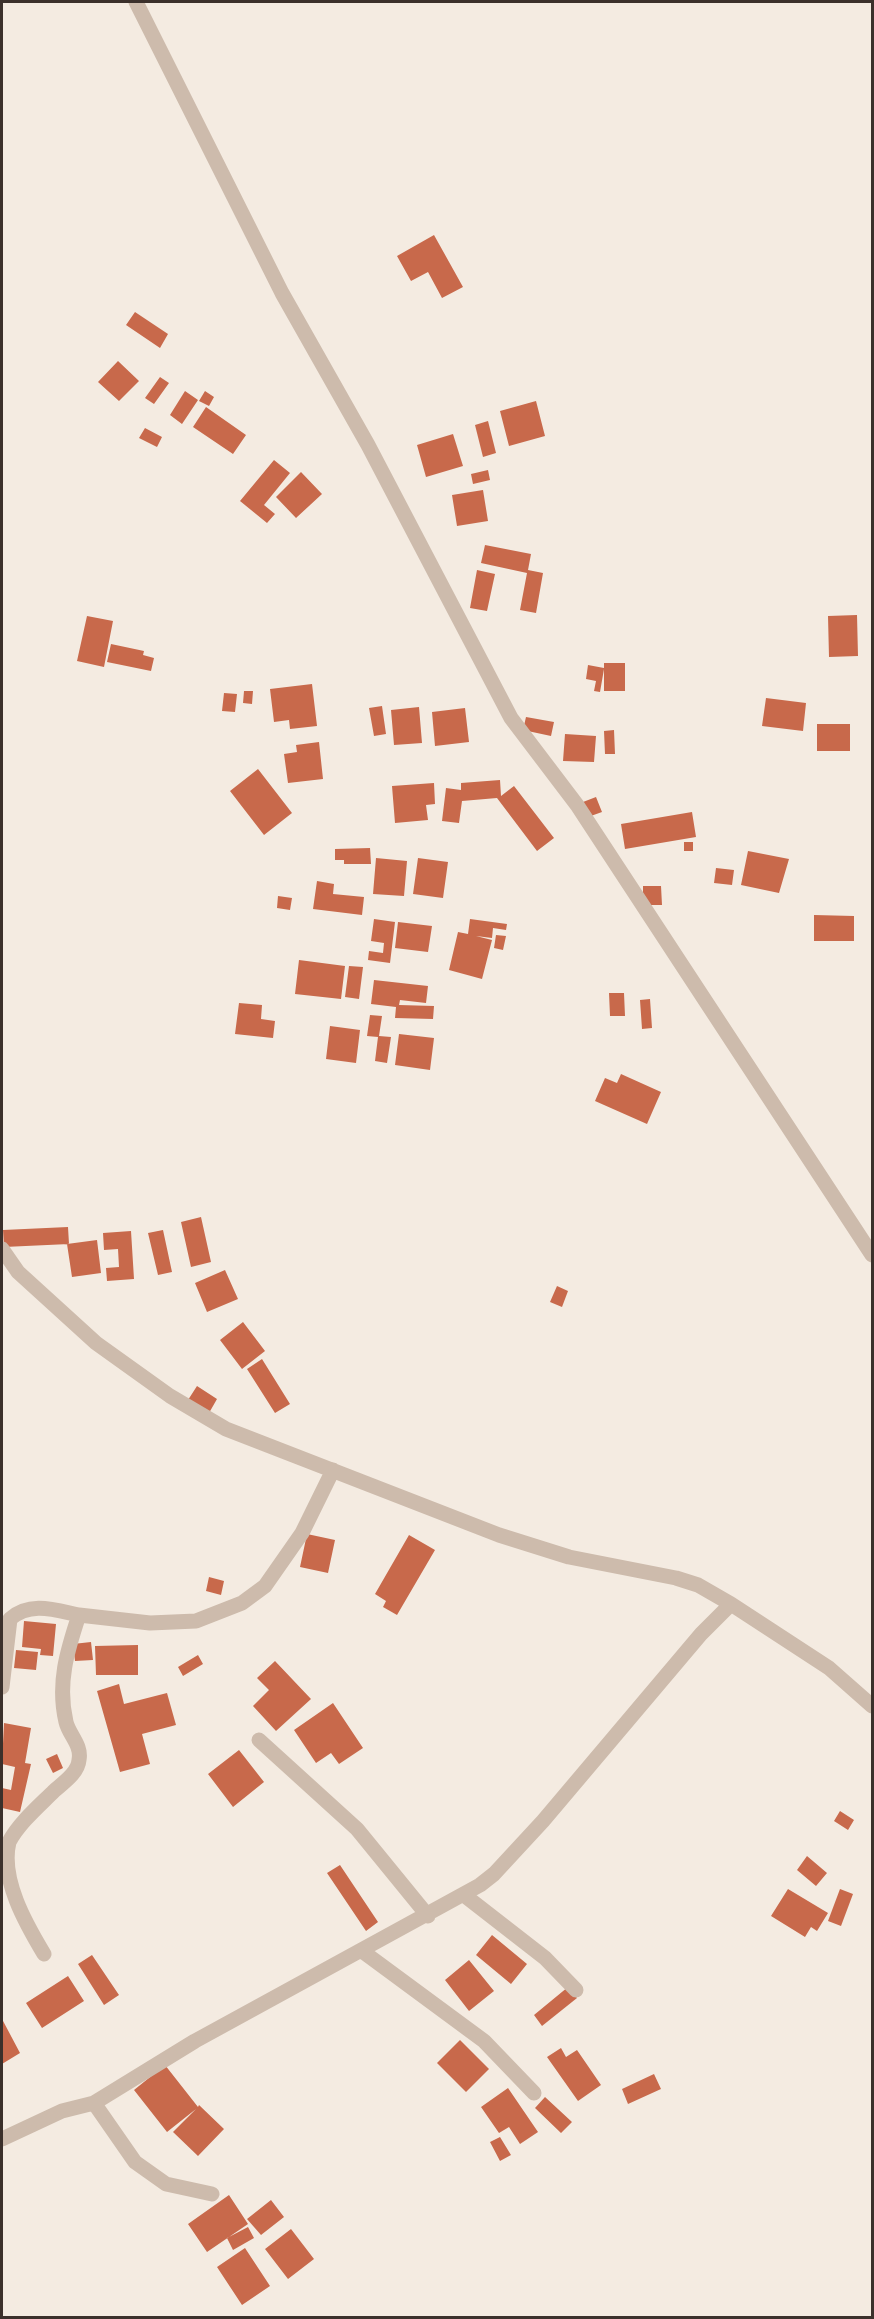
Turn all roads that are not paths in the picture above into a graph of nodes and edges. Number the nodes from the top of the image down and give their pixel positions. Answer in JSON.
{"nodes":[{"id":1,"x":136,"y":2,"type":"edge"},
{"id":2,"x":2,"y":1249,"type":"edge"},
{"id":3,"x":873,"y":1255,"type":"edge"},
{"id":4,"x":333,"y":1470,"type":"junction"},
{"id":5,"x":731,"y":1604,"type":"junction"},
{"id":6,"x":79,"y":1615,"type":"junction"},
{"id":7,"x":2,"y":1687,"type":"edge"},
{"id":8,"x":873,"y":1706,"type":"edge"},
{"id":9,"x":259,"y":1740,"type":"dead end"},
{"id":10,"x":464,"y":1895,"type":"junction"},
{"id":11,"x":428,"y":1916,"type":"junction"},
{"id":12,"x":362,"y":1951,"type":"junction"},
{"id":13,"x":44,"y":1954,"type":"dead end"},
{"id":14,"x":576,"y":1990,"type":"dead end"},
{"id":15,"x":534,"y":2093,"type":"dead end"},
{"id":16,"x":94,"y":2103,"type":"junction"},
{"id":17,"x":2,"y":2139,"type":"edge"},
{"id":18,"x":212,"y":2194,"type":"dead end"}],
"edges":[{"from":1,"to":3,"type":"street"},
{"from":2,"to":4,"type":"street"},
{"from":4,"to":5,"type":"street"},
{"from":4,"to":6,"type":"street"},
{"from":5,"to":8,"type":"street"},
{"from":5,"to":10,"type":"street"},
{"from":6,"to":7,"type":"street"},
{"from":6,"to":13,"type":"street"},
{"from":9,"to":11,"type":"street"},
{"from":10,"to":11,"type":"street"},
{"from":10,"to":14,"type":"street"},
{"from":11,"to":12,"type":"street"},
{"from":12,"to":15,"type":"street"},
{"from":12,"to":16,"type":"street"},
{"from":16,"to":17,"type":"street"},
{"from":16,"to":18,"type":"street"}]}
